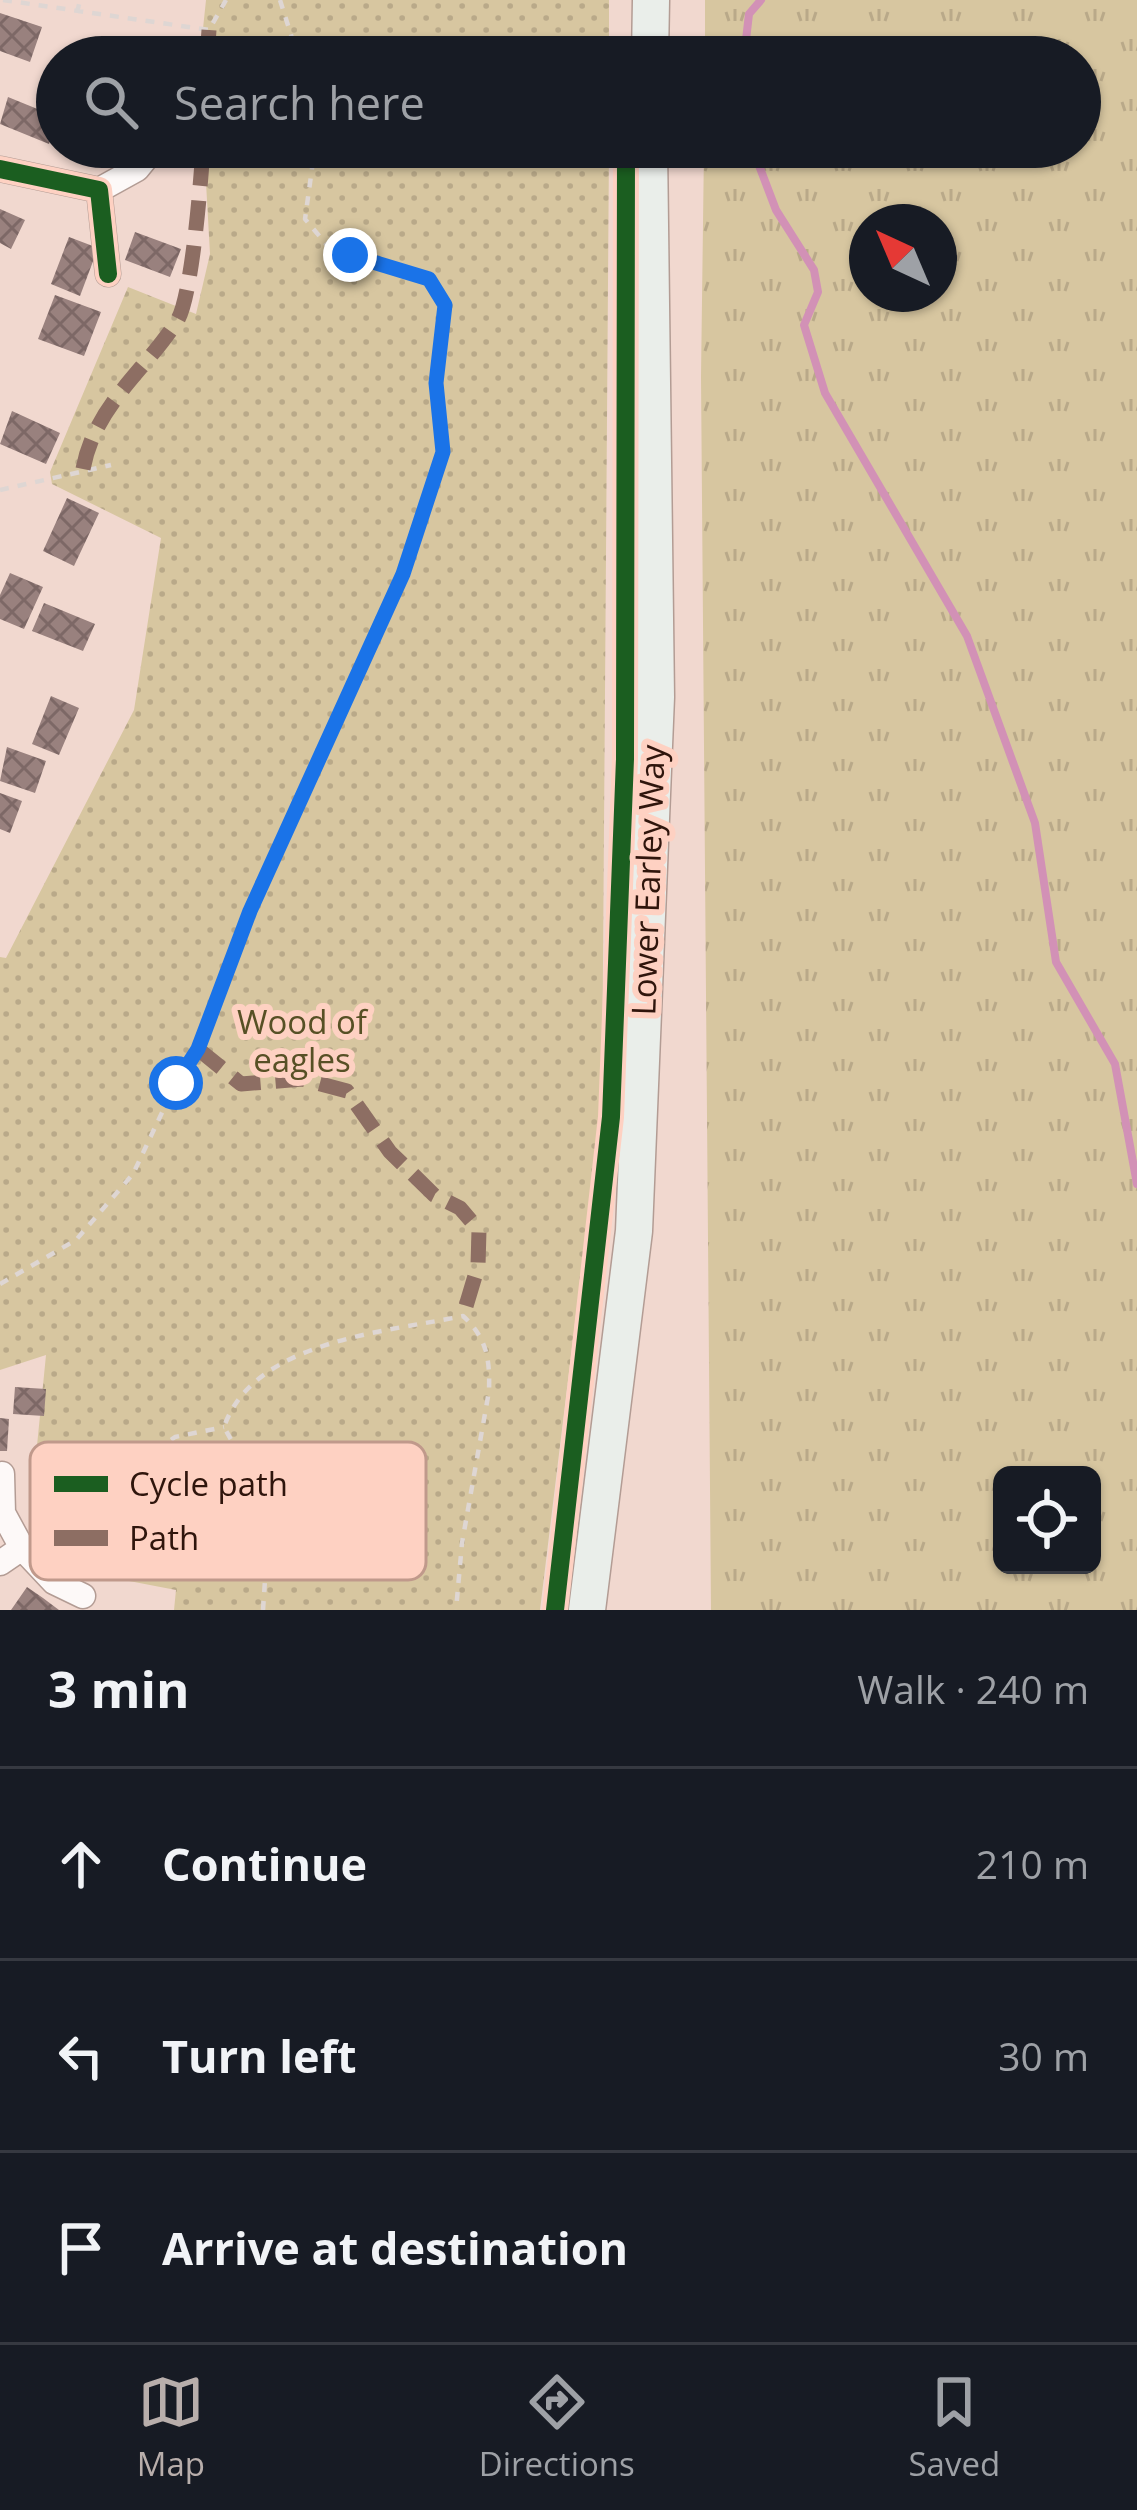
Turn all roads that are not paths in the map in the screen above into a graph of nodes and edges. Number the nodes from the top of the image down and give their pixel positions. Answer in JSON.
{"nodes":[{"id":1,"x":651,"y":0,"type":"edge"},
{"id":2,"x":650,"y":36,"type":"edge"},
{"id":3,"x":138,"y":168,"type":"edge"},
{"id":4,"x":649,"y":168,"type":"edge"},
{"id":5,"x":0,"y":169,"type":"edge"},
{"id":6,"x":99,"y":190,"type":"junction"},
{"id":7,"x":109,"y":274,"type":"dead end"},
{"id":8,"x":2,"y":1474,"type":"edge"},
{"id":9,"x":22,"y":1548,"type":"junction"},
{"id":10,"x":30,"y":1556,"type":"edge"},
{"id":11,"x":0,"y":1563,"type":"edge"},
{"id":12,"x":52,"y":1580,"type":"edge"},
{"id":13,"x":83,"y":1596,"type":"dead end"},
{"id":14,"x":587,"y":1610,"type":"edge"}],
"edges":[{"from":1,"to":2,"type":"main road"},
{"from":3,"to":6,"type":"street"},
{"from":4,"to":14,"type":"main road","name":"Lower Earley Way"},
{"from":5,"to":6,"type":"street"},
{"from":6,"to":7,"type":"street"},
{"from":8,"to":9,"type":"street"},
{"from":9,"to":10,"type":"street"},
{"from":9,"to":11,"type":"street"},
{"from":12,"to":13,"type":"street"}]}
